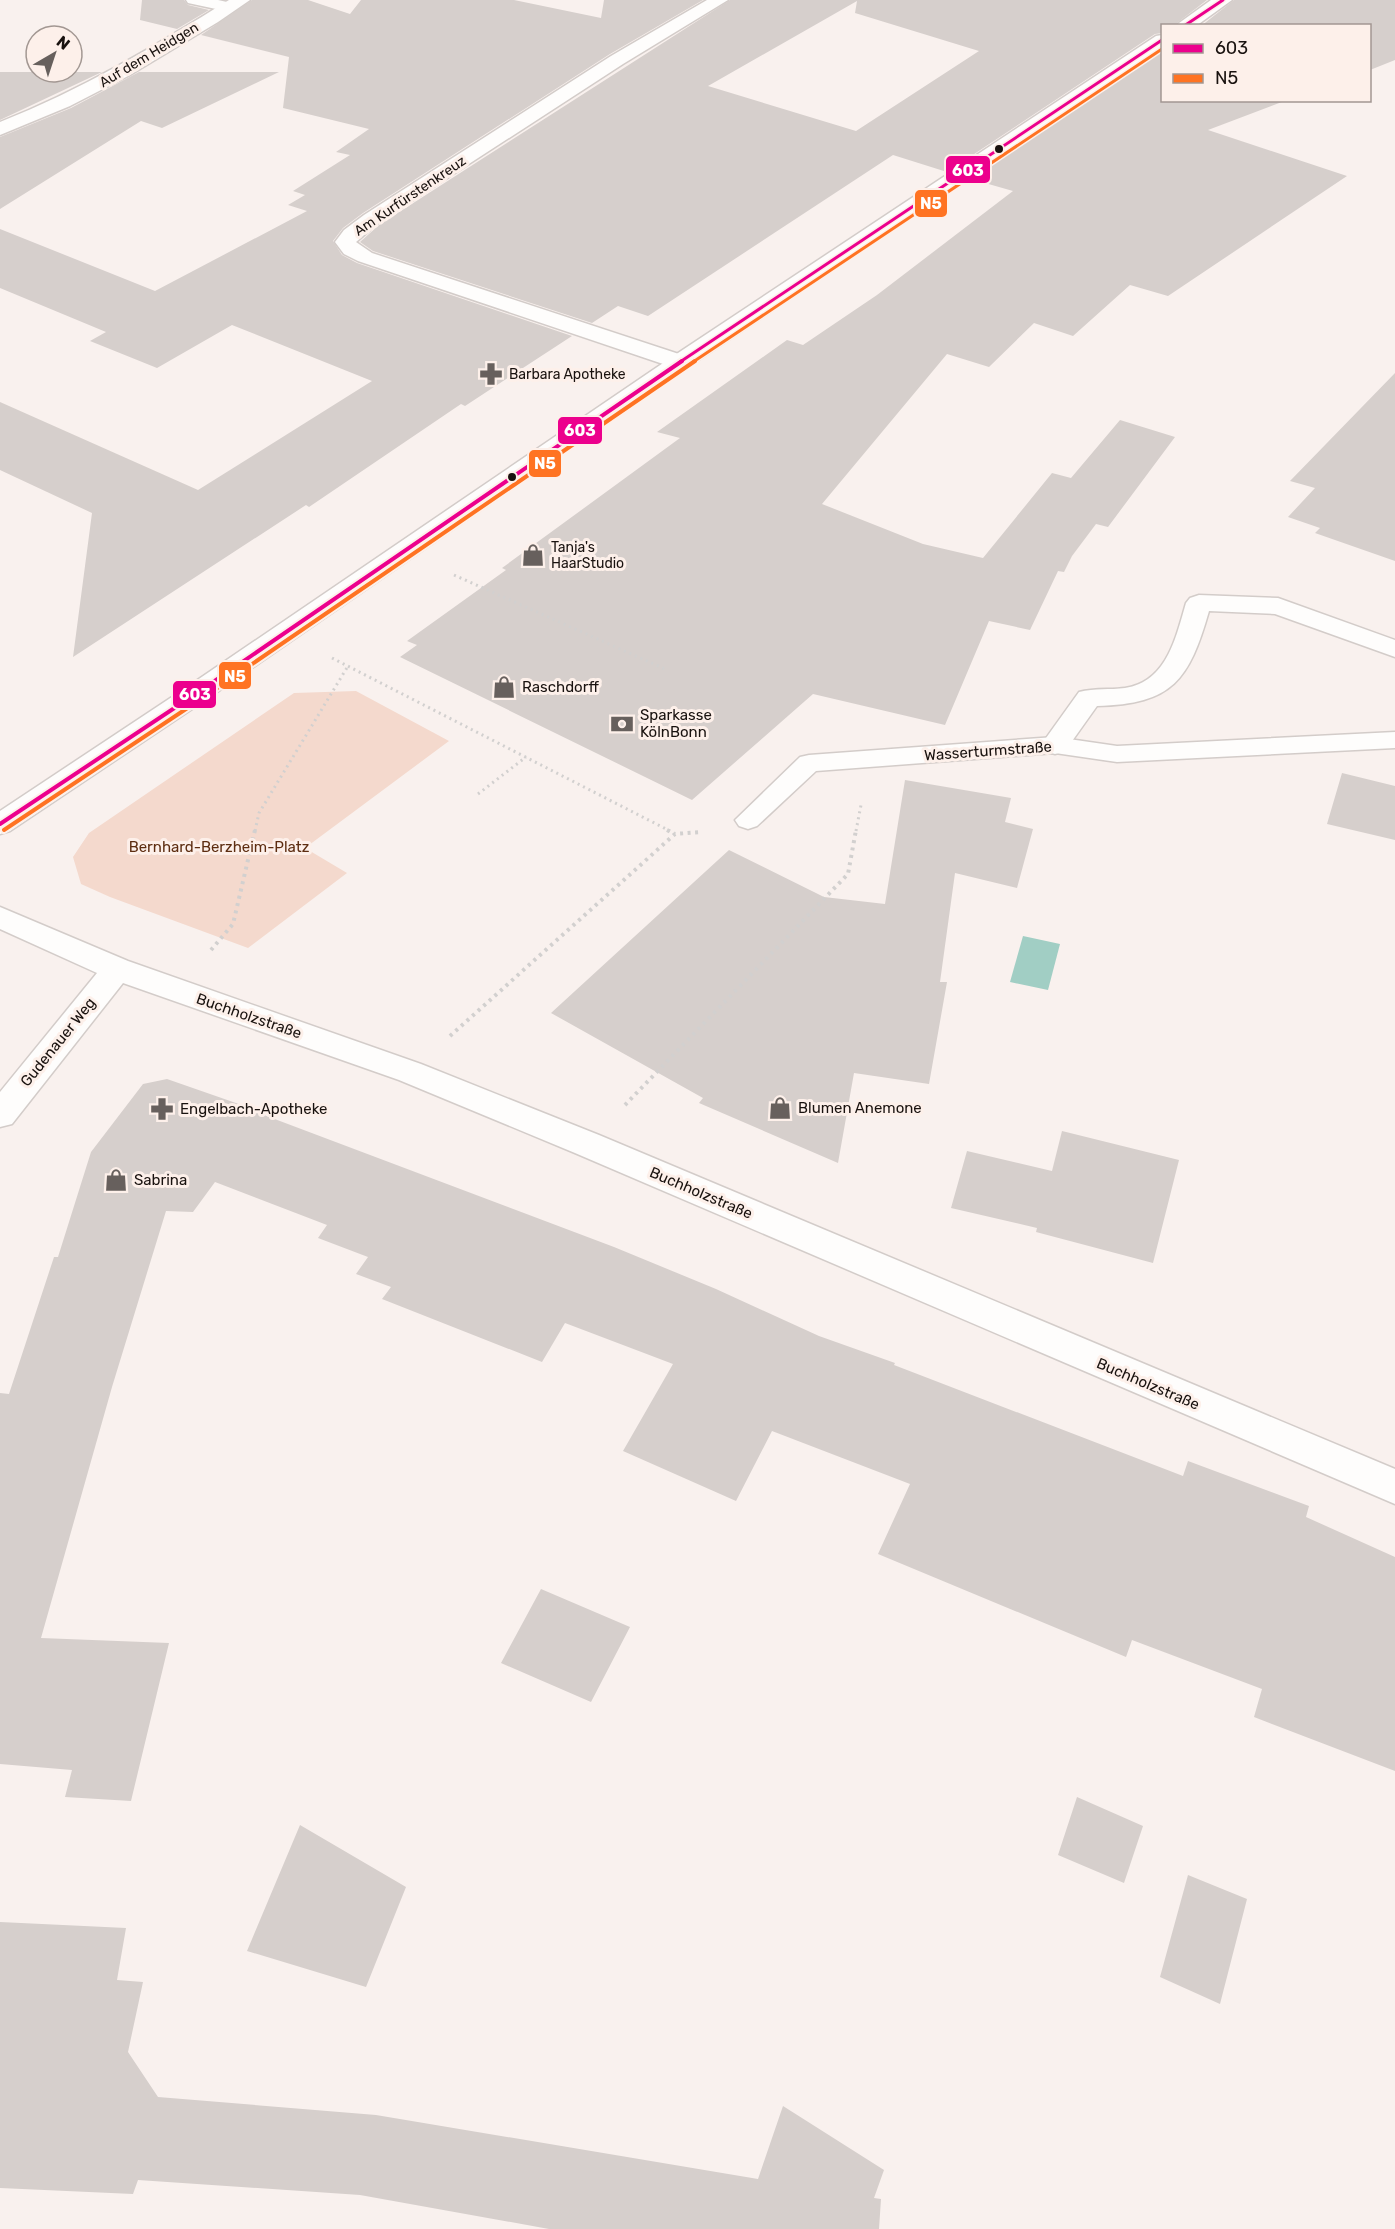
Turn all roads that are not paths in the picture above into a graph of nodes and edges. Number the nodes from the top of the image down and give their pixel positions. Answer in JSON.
{"nodes":[{"id":1,"x":194,"y":0,"type":"edge"},
{"id":2,"x":719,"y":0,"type":"edge"},
{"id":3,"x":1223,"y":0,"type":"edge"},
{"id":4,"x":235,"y":4,"type":"edge"},
{"id":5,"x":1187,"y":24,"type":"edge"},
{"id":6,"x":1161,"y":40,"type":"edge"},
{"id":7,"x":0,"y":129,"type":"edge"},
{"id":8,"x":680,"y":362,"type":"junction"},
{"id":9,"x":1395,"y":649,"type":"edge"},
{"id":10,"x":1395,"y":740,"type":"edge"},
{"id":11,"x":1055,"y":745,"type":"junction"},
{"id":12,"x":748,"y":820,"type":"road end"},
{"id":13,"x":0,"y":824,"type":"edge"},
{"id":14,"x":0,"y":917,"type":"edge"},
{"id":15,"x":117,"y":969,"type":"junction"},
{"id":16,"x":0,"y":1115,"type":"edge"},
{"id":17,"x":1395,"y":1487,"type":"edge"}],
"edges":[{"from":1,"to":4,"type":"lane","name":"Auf dem Heidgen"},
{"from":2,"to":8,"type":"street","name":"Am Kurfürstenkreuz"},
{"from":3,"to":5,"type":"street"},
{"from":4,"to":7,"type":"street","name":"Auf dem Heidgen"},
{"from":6,"to":8,"type":"street"},
{"from":8,"to":13,"type":"street"},
{"from":9,"to":11,"type":"street"},
{"from":10,"to":11,"type":"lane","name":"Wasserturmstraße"},
{"from":11,"to":12,"type":"lane","name":"Wasserturmstraße"},
{"from":14,"to":15,"type":"street","name":"Buchholzstraße"},
{"from":15,"to":16,"type":"street","name":"Gudenauer Weg"},
{"from":15,"to":17,"type":"street","name":"Buchholzstraße"}]}
